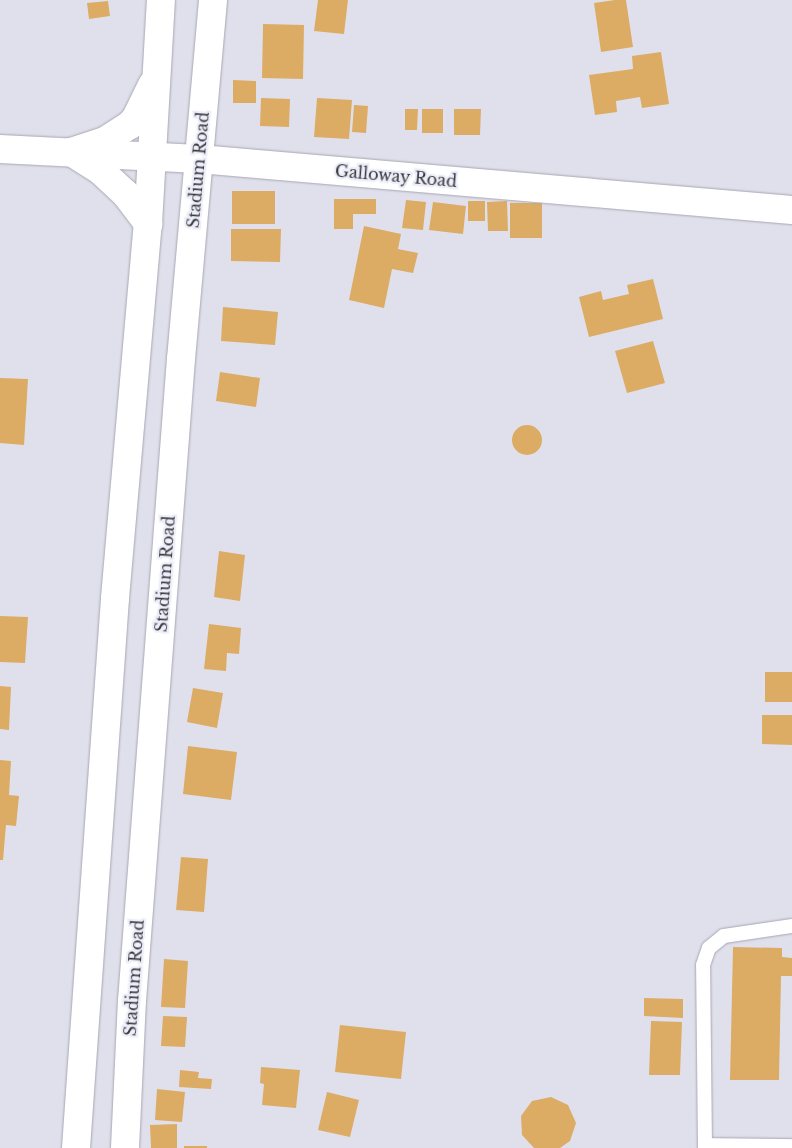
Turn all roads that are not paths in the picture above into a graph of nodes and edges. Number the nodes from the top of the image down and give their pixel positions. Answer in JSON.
{"nodes":[{"id":1,"x":161,"y":0,"type":"edge"},
{"id":2,"x":213,"y":0,"type":"edge"},
{"id":3,"x":158,"y":73,"type":"junction"},
{"id":4,"x":0,"y":150,"type":"edge"},
{"id":5,"x":71,"y":152,"type":"junction"},
{"id":6,"x":152,"y":157,"type":"junction"},
{"id":7,"x":199,"y":159,"type":"junction"},
{"id":8,"x":792,"y":210,"type":"edge"},
{"id":9,"x":148,"y":224,"type":"junction"},
{"id":10,"x":792,"y":926,"type":"edge"},
{"id":11,"x":705,"y":1146,"type":"edge"},
{"id":12,"x":792,"y":1146,"type":"edge"},
{"id":13,"x":76,"y":1148,"type":"edge"},
{"id":14,"x":126,"y":1148,"type":"edge"}],
"edges":[{"from":1,"to":3,"type":"main road"},
{"from":2,"to":7,"type":"main road","name":"Stadium Road"},
{"from":3,"to":5,"type":"main road"},
{"from":3,"to":6,"type":"main road"},
{"from":4,"to":5,"type":"main road","name":"Galloway Road"},
{"from":5,"to":6,"type":"main road","name":"Galloway Road"},
{"from":5,"to":9,"type":"main road"},
{"from":6,"to":7,"type":"main road","name":"Galloway Road"},
{"from":6,"to":9,"type":"main road"},
{"from":7,"to":8,"type":"main road","name":"Galloway Road"},
{"from":7,"to":14,"type":"main road","name":"Stadium Road"},
{"from":9,"to":13,"type":"main road"},
{"from":10,"to":11,"type":"lane"},
{"from":11,"to":12,"type":"lane"}]}
